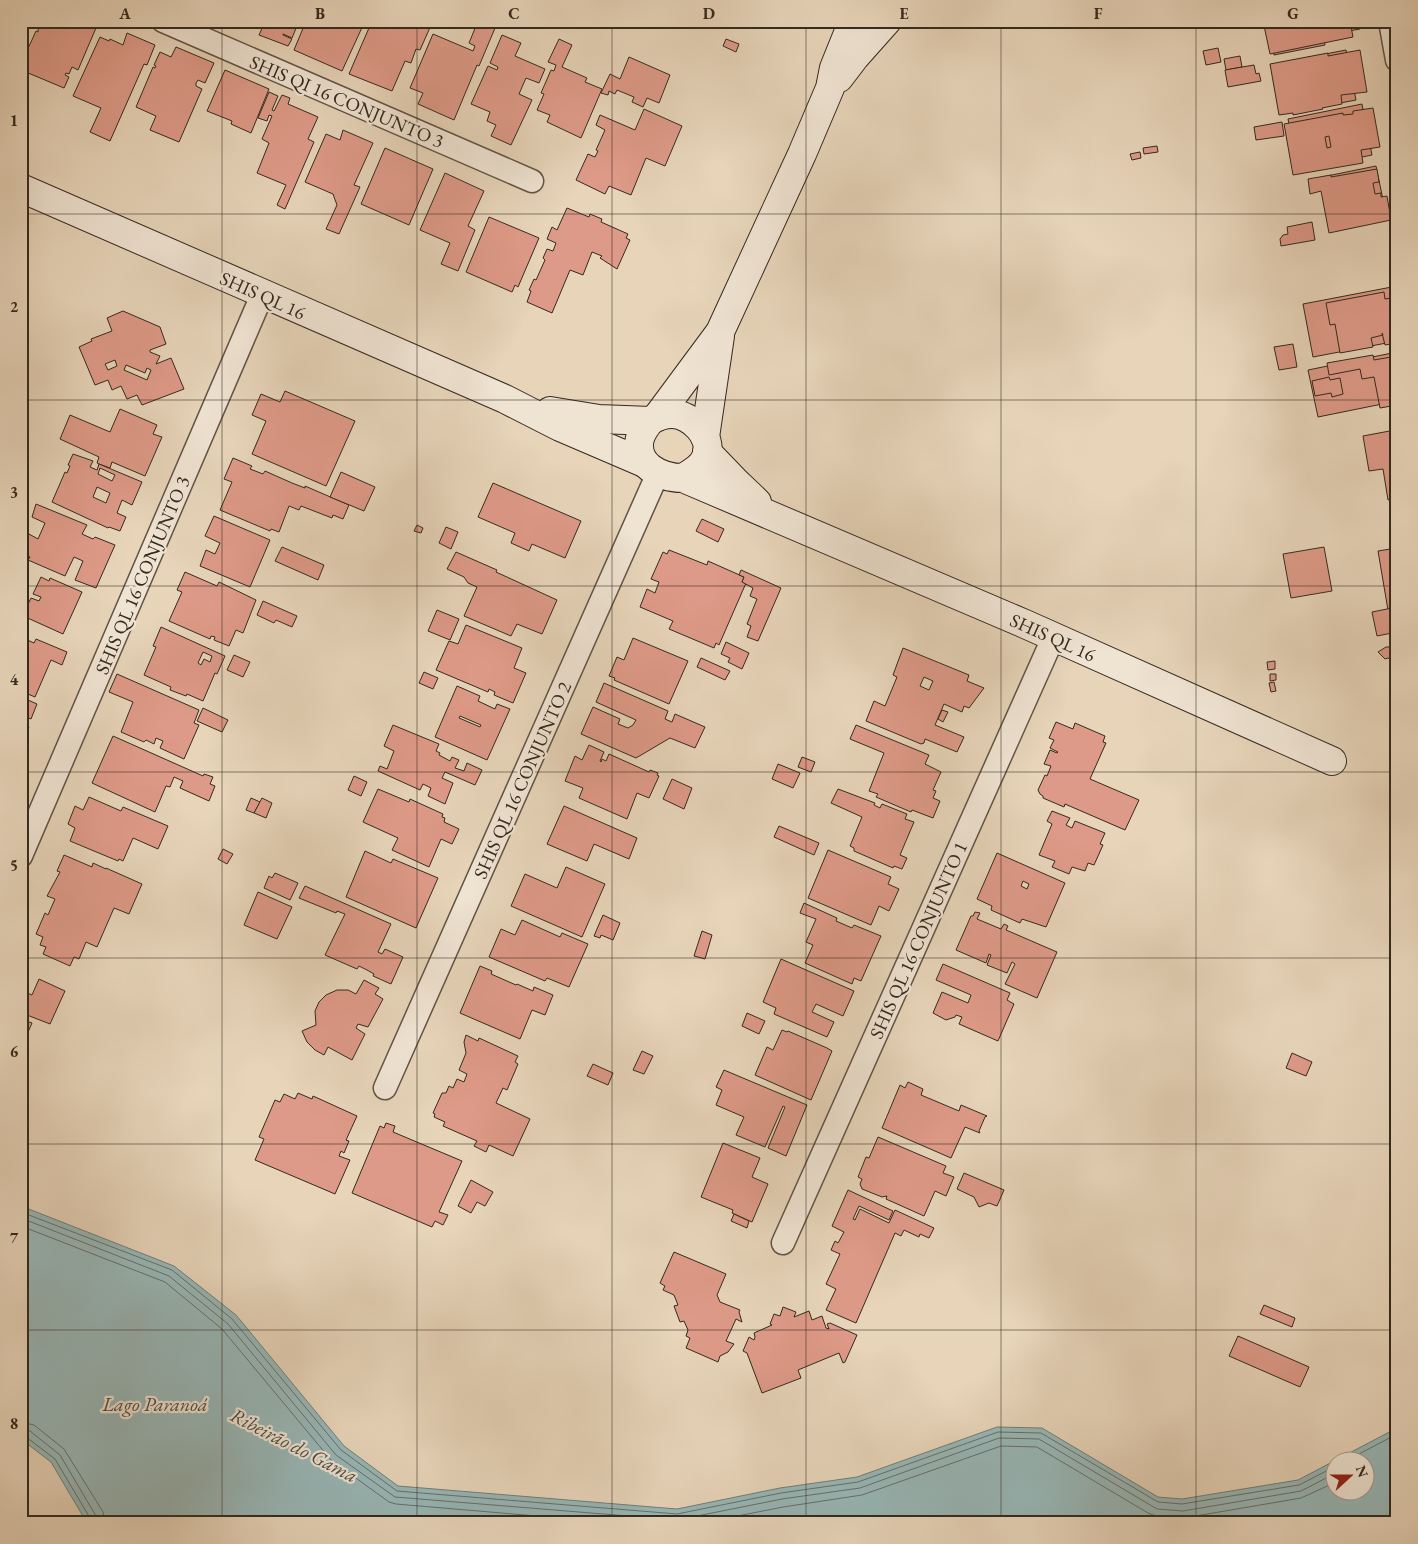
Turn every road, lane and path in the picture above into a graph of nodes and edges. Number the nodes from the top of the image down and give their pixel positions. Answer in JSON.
{"nodes":[{"id":1,"x":162,"y":21,"type":"edge"},
{"id":2,"x":853,"y":21,"type":"edge"},
{"id":3,"x":887,"y":21,"type":"edge"},
{"id":4,"x":1390,"y":21,"type":"edge"},
{"id":5,"x":1397,"y":60,"type":"edge"},
{"id":6,"x":830,"y":88,"type":"junction"},
{"id":7,"x":532,"y":181,"type":"dead end"},
{"id":8,"x":21,"y":188,"type":"edge"},
{"id":9,"x":262,"y":295,"type":"junction"},
{"id":10,"x":720,"y":332,"type":"junction"},
{"id":11,"x":505,"y":399,"type":"junction"},
{"id":12,"x":653,"y":419,"type":"junction"},
{"id":13,"x":706,"y":444,"type":"junction"},
{"id":14,"x":662,"y":471,"type":"junction"},
{"id":15,"x":773,"y":516,"type":"junction"},
{"id":16,"x":1053,"y":638,"type":"junction"},
{"id":17,"x":1332,"y":761,"type":"dead end"},
{"id":18,"x":21,"y":856,"type":"edge"},
{"id":19,"x":386,"y":1088,"type":"dead end"},
{"id":20,"x":783,"y":1243,"type":"dead end"}],
"edges":[{"from":1,"to":7,"type":"street","name":"SHIS QI 16 CONJUNTO 3"},
{"from":2,"to":6,"type":"street"},
{"from":3,"to":6,"type":"street"},
{"from":4,"to":5,"type":"street"},
{"from":6,"to":10,"type":"street"},
{"from":8,"to":9,"type":"street","name":"SHIS QL 16"},
{"from":9,"to":11,"type":"street","name":"SHIS QL 16"},
{"from":9,"to":18,"type":"street","name":"SHIS QL 16 CONJUNTO 3"},
{"from":10,"to":12,"type":"street"},
{"from":10,"to":13,"type":"street"},
{"from":11,"to":12,"type":"street","name":"SHIS QL 16"},
{"from":11,"to":14,"type":"street","name":"SHIS QL 16"},
{"from":12,"to":13,"type":"street"},
{"from":12,"to":14,"type":"street"},
{"from":13,"to":14,"type":"street"},
{"from":13,"to":15,"type":"street","name":"SHIS QL 16"},
{"from":14,"to":15,"type":"street","name":"SHIS QL 16"},
{"from":14,"to":19,"type":"street","name":"SHIS QL 16 CONJUNTO 2"},
{"from":15,"to":16,"type":"street","name":"SHIS QL 16"},
{"from":16,"to":17,"type":"street","name":"SHIS QL 16"},
{"from":16,"to":20,"type":"street","name":"SHIS QL 16 CONJUNTO 1"}]}
